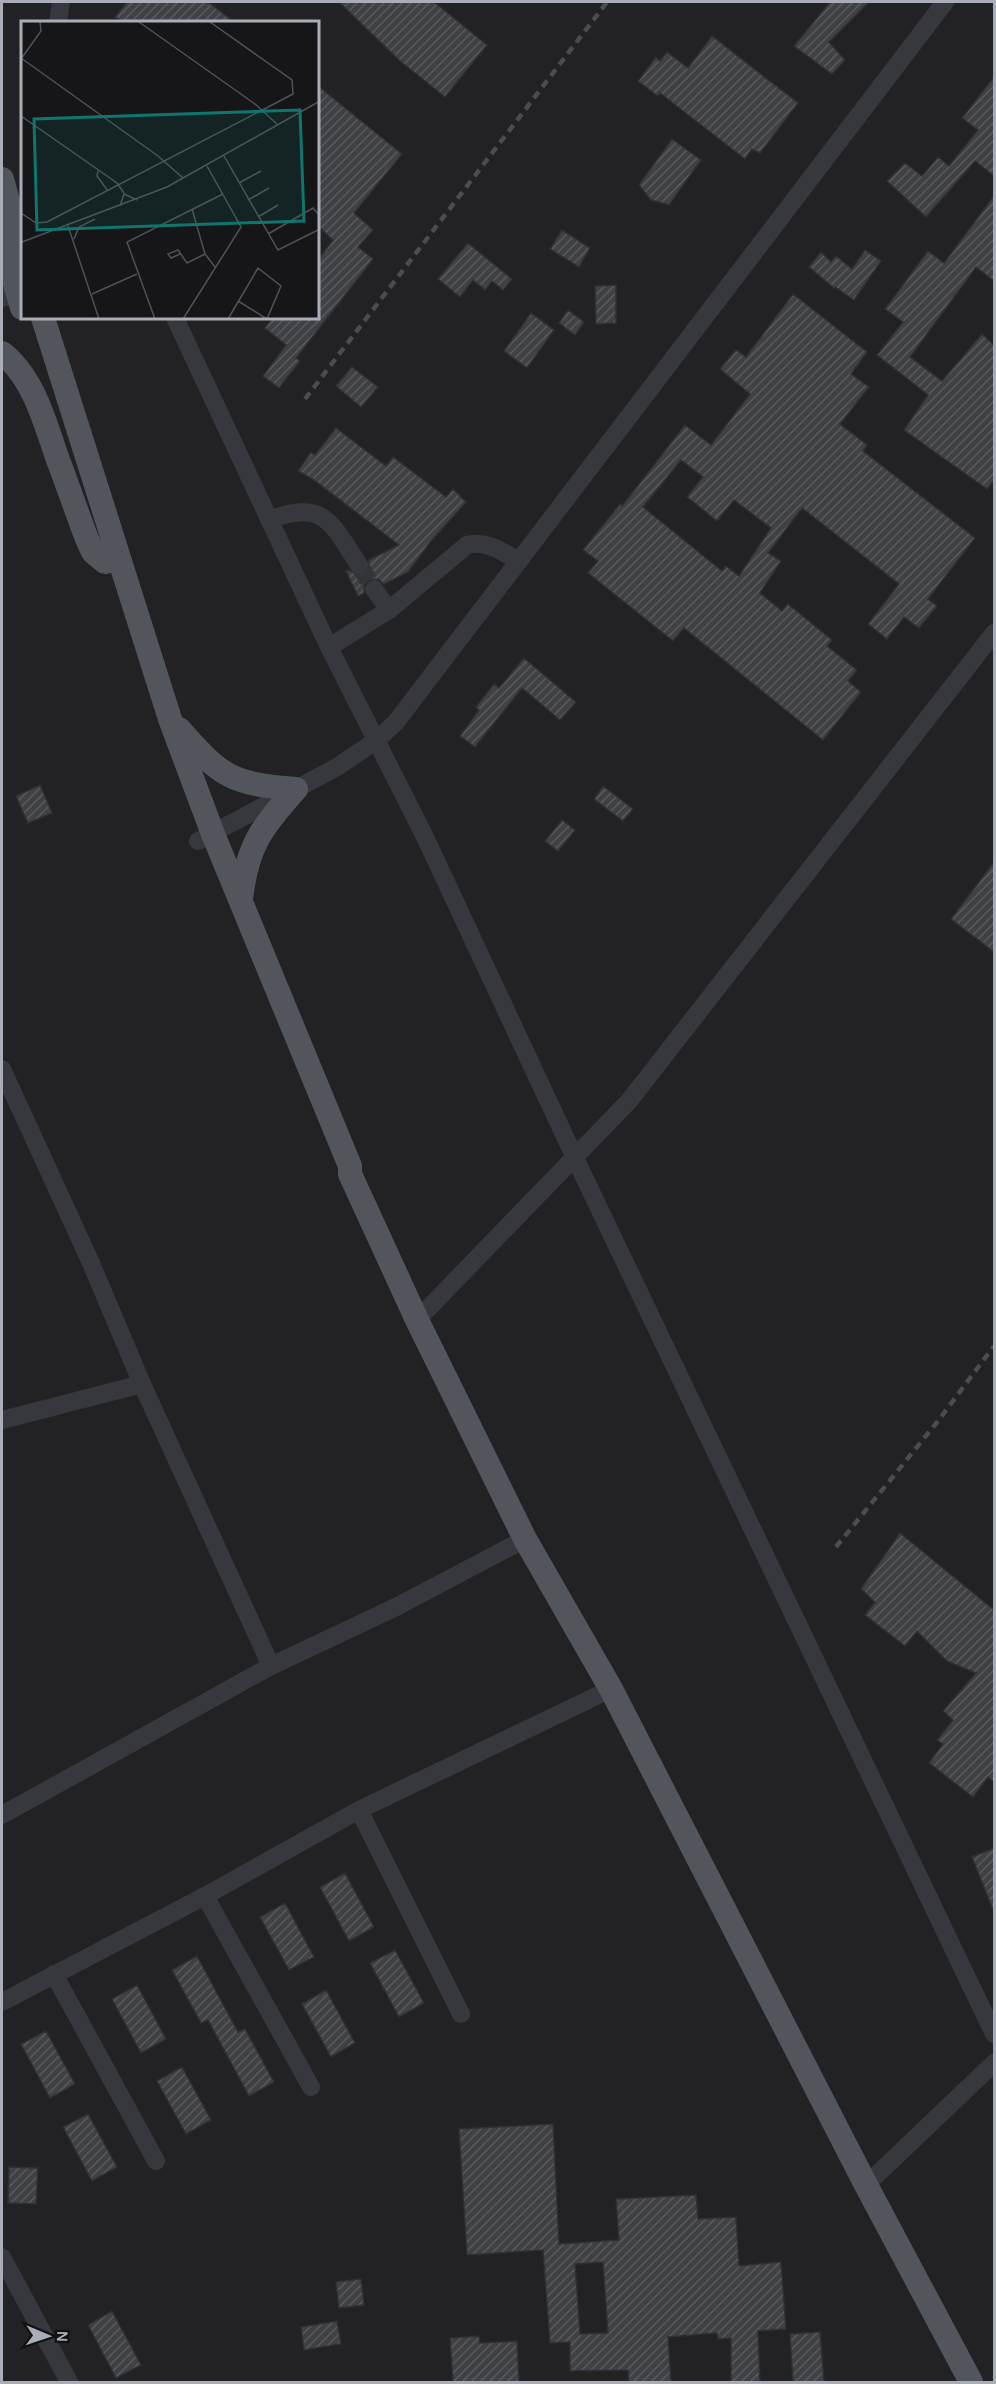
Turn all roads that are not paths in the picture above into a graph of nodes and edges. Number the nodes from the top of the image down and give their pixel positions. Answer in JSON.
{"nodes":[{"id":1,"x":61,"y":2,"type":"edge"},
{"id":2,"x":945,"y":2,"type":"edge"},
{"id":3,"x":58,"y":21,"type":"edge"},
{"id":4,"x":2,"y":179,"type":"edge"},
{"id":5,"x":2,"y":239,"type":"edge"},
{"id":6,"x":21,"y":248,"type":"edge"},
{"id":7,"x":15,"y":289,"type":"edge"},
{"id":8,"x":27,"y":320,"type":"edge"},
{"id":9,"x":44,"y":320,"type":"edge"},
{"id":10,"x":176,"y":320,"type":"edge"},
{"id":11,"x":2,"y":353,"type":"edge"},
{"id":12,"x":269,"y":520,"type":"junction"},
{"id":13,"x":519,"y":561,"type":"junction"},
{"id":14,"x":105,"y":562,"type":"junction"},
{"id":15,"x":359,"y":565,"type":"tunnel mouth"},
{"id":16,"x":374,"y":589,"type":"tunnel mouth"},
{"id":17,"x":389,"y":610,"type":"junction"},
{"id":18,"x":994,"y":633,"type":"edge"},
{"id":19,"x":329,"y":647,"type":"junction"},
{"id":20,"x":170,"y":719,"type":"junction"},
{"id":21,"x":377,"y":740,"type":"junction"},
{"id":22,"x":296,"y":789,"type":"junction"},
{"id":23,"x":205,"y":838,"type":"junction"},
{"id":24,"x":240,"y":902,"type":"junction"},
{"id":25,"x":2,"y":1070,"type":"edge"},
{"id":26,"x":575,"y":1158,"type":"junction"},
{"id":27,"x":350,"y":1174,"type":"junction"},
{"id":28,"x":417,"y":1320,"type":"junction"},
{"id":29,"x":142,"y":1384,"type":"junction"},
{"id":30,"x":2,"y":1420,"type":"edge"},
{"id":31,"x":525,"y":1539,"type":"junction"},
{"id":32,"x":272,"y":1666,"type":"junction"},
{"id":33,"x":611,"y":1689,"type":"junction"},
{"id":34,"x":359,"y":1810,"type":"junction"},
{"id":35,"x":2,"y":1815,"type":"edge"},
{"id":36,"x":205,"y":1896,"type":"junction"},
{"id":37,"x":54,"y":1974,"type":"junction"},
{"id":38,"x":2,"y":2002,"type":"edge"},
{"id":39,"x":461,"y":2014,"type":"dead end"},
{"id":40,"x":994,"y":2034,"type":"edge"},
{"id":41,"x":994,"y":2063,"type":"edge"},
{"id":42,"x":311,"y":2087,"type":"dead end"},
{"id":43,"x":156,"y":2161,"type":"dead end"},
{"id":44,"x":866,"y":2185,"type":"junction"},
{"id":45,"x":2,"y":2257,"type":"edge"},
{"id":46,"x":69,"y":2382,"type":"edge"},
{"id":47,"x":971,"y":2382,"type":"edge"}],
"edges":[{"from":1,"to":3,"type":"street"},
{"from":2,"to":13,"type":"street"},
{"from":4,"to":6,"type":"main road"},
{"from":5,"to":7,"type":"main road"},
{"from":8,"to":14,"type":"main road"},
{"from":9,"to":20,"type":"main road"},
{"from":10,"to":12,"type":"street"},
{"from":11,"to":14,"type":"main road"},
{"from":12,"to":15,"type":"street"},
{"from":12,"to":19,"type":"street"},
{"from":13,"to":17,"type":"street"},
{"from":13,"to":21,"type":"street"},
{"from":14,"to":23,"type":"main road"},
{"from":16,"to":17,"type":"street"},
{"from":17,"to":19,"type":"street"},
{"from":18,"to":26,"type":"street"},
{"from":19,"to":21,"type":"street"},
{"from":20,"to":22,"type":"main road"},
{"from":20,"to":23,"type":"main road"},
{"from":21,"to":22,"type":"street"},
{"from":21,"to":26,"type":"street"},
{"from":22,"to":23,"type":"street"},
{"from":22,"to":24,"type":"main road"},
{"from":23,"to":24,"type":"main road"},
{"from":23,"to":27,"type":"main road"},
{"from":24,"to":27,"type":"main road"},
{"from":25,"to":29,"type":"street"},
{"from":26,"to":28,"type":"street"},
{"from":26,"to":40,"type":"street"},
{"from":27,"to":28,"type":"main road"},
{"from":28,"to":31,"type":"main road"},
{"from":29,"to":30,"type":"street"},
{"from":29,"to":32,"type":"street"},
{"from":31,"to":32,"type":"street"},
{"from":31,"to":33,"type":"main road"},
{"from":32,"to":35,"type":"street"},
{"from":33,"to":34,"type":"street"},
{"from":33,"to":44,"type":"main road"},
{"from":34,"to":36,"type":"street"},
{"from":34,"to":39,"type":"street"},
{"from":36,"to":37,"type":"street"},
{"from":36,"to":42,"type":"street"},
{"from":37,"to":38,"type":"street"},
{"from":37,"to":43,"type":"street"},
{"from":41,"to":44,"type":"street"},
{"from":44,"to":47,"type":"main road"},
{"from":45,"to":46,"type":"street"}]}
